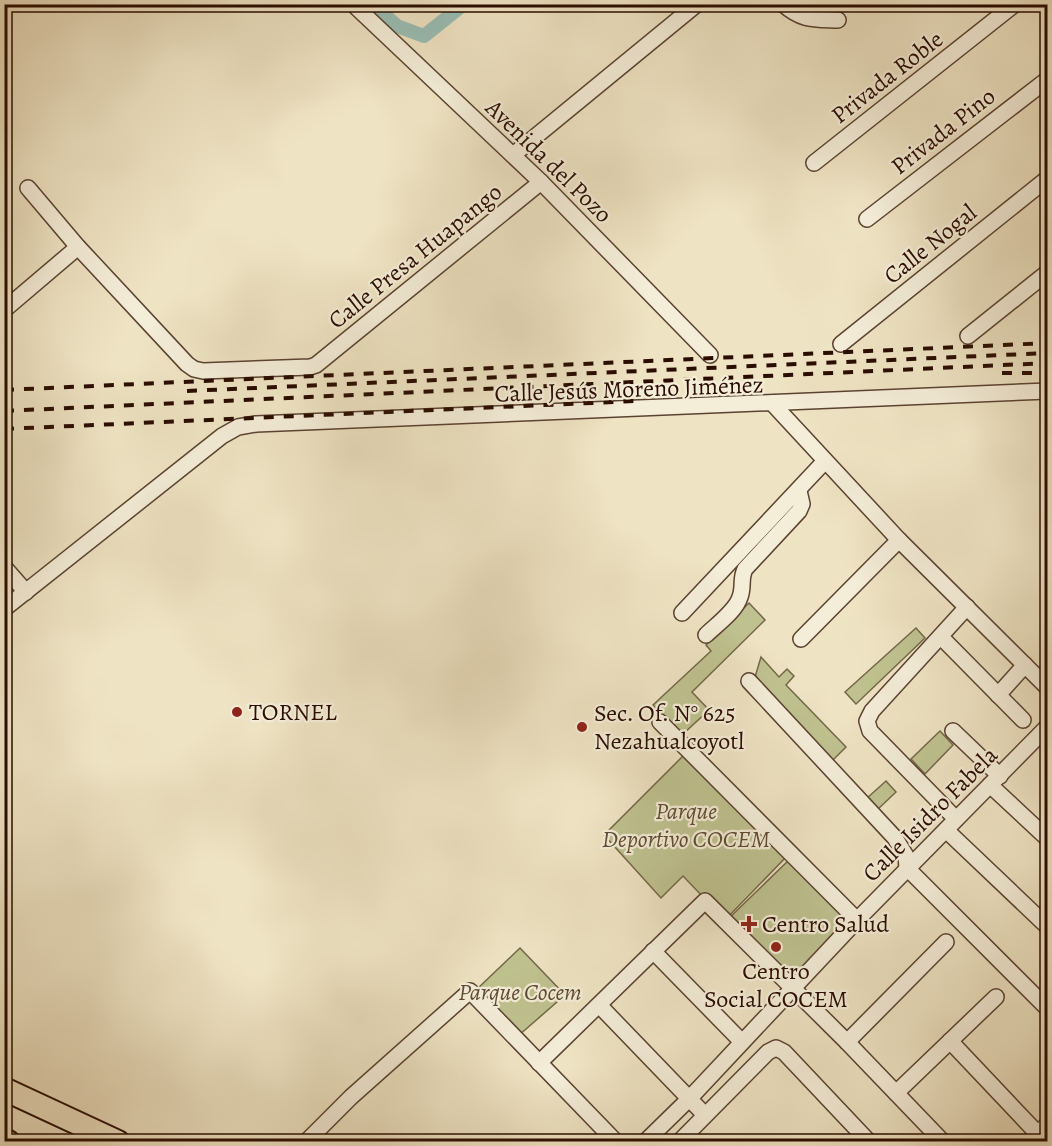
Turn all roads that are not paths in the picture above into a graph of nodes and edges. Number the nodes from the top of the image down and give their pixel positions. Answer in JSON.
{"nodes":[{"id":1,"x":353,"y":4,"type":"edge"},
{"id":2,"x":698,"y":4,"type":"edge"},
{"id":3,"x":783,"y":4,"type":"edge"},
{"id":4,"x":1015,"y":4,"type":"edge"},
{"id":5,"x":838,"y":20,"type":"dead end"},
{"id":6,"x":1047,"y":79,"type":"edge"},
{"id":7,"x":513,"y":155,"type":"junction"},
{"id":8,"x":814,"y":163,"type":"dead end"},
{"id":9,"x":1047,"y":178,"type":"edge"},
{"id":10,"x":541,"y":183,"type":"junction"},
{"id":11,"x":28,"y":188,"type":"dead end"},
{"id":12,"x":867,"y":219,"type":"dead end"},
{"id":13,"x":78,"y":247,"type":"junction"},
{"id":14,"x":1047,"y":272,"type":"edge"},
{"id":15,"x":4,"y":310,"type":"edge"},
{"id":16,"x":968,"y":336,"type":"dead end"},
{"id":17,"x":841,"y":344,"type":"dead end"},
{"id":18,"x":710,"y":354,"type":"dead end"},
{"id":19,"x":1047,"y":391,"type":"edge"},
{"id":20,"x":772,"y":404,"type":"junction"},
{"id":21,"x":825,"y":461,"type":"junction"},
{"id":22,"x":799,"y":491,"type":"junction"},
{"id":23,"x":899,"y":540,"type":"junction"},
{"id":24,"x":4,"y":567,"type":"edge"},
{"id":25,"x":26,"y":592,"type":"junction"},
{"id":26,"x":967,"y":607,"type":"junction"},
{"id":27,"x":4,"y":609,"type":"edge"},
{"id":28,"x":682,"y":613,"type":"dead end"},
{"id":29,"x":705,"y":635,"type":"dead end"},
{"id":30,"x":941,"y":637,"type":"junction"},
{"id":31,"x":801,"y":639,"type":"dead end"},
{"id":32,"x":1025,"y":665,"type":"junction"},
{"id":33,"x":749,"y":681,"type":"dead end"},
{"id":34,"x":1047,"y":688,"type":"edge"},
{"id":35,"x":998,"y":695,"type":"junction"},
{"id":36,"x":1023,"y":720,"type":"dead end"},
{"id":37,"x":660,"y":722,"type":"dead end"},
{"id":38,"x":1047,"y":726,"type":"edge"},
{"id":39,"x":952,"y":730,"type":"dead end"},
{"id":40,"x":995,"y":780,"type":"junction"},
{"id":41,"x":951,"y":824,"type":"junction"},
{"id":42,"x":1047,"y":839,"type":"edge"},
{"id":43,"x":908,"y":867,"type":"junction"},
{"id":44,"x":857,"y":920,"type":"junction"},
{"id":45,"x":1047,"y":927,"type":"edge"},
{"id":46,"x":946,"y":942,"type":"dead end"},
{"id":47,"x":653,"y":951,"type":"junction"},
{"id":48,"x":793,"y":988,"type":"junction"},
{"id":49,"x":996,"y":997,"type":"dead end"},
{"id":50,"x":599,"y":1005,"type":"junction"},
{"id":51,"x":1047,"y":1010,"type":"edge"},
{"id":52,"x":950,"y":1041,"type":"junction"},
{"id":53,"x":742,"y":1042,"type":"junction"},
{"id":54,"x":847,"y":1042,"type":"junction"},
{"id":55,"x":539,"y":1063,"type":"junction"},
{"id":56,"x":4,"y":1089,"type":"edge"},
{"id":57,"x":896,"y":1093,"type":"junction"},
{"id":58,"x":689,"y":1098,"type":"junction"},
{"id":59,"x":705,"y":1115,"type":"junction"},
{"id":60,"x":1038,"y":1133,"type":"edge"},
{"id":61,"x":118,"y":1142,"type":"edge"},
{"id":62,"x":306,"y":1142,"type":"edge"},
{"id":63,"x":616,"y":1142,"type":"edge"},
{"id":64,"x":645,"y":1142,"type":"edge"},
{"id":65,"x":680,"y":1142,"type":"edge"},
{"id":66,"x":869,"y":1142,"type":"edge"},
{"id":67,"x":943,"y":1142,"type":"edge"}],
"edges":[{"from":1,"to":7,"type":"street","name":"Avenida del Pozo"},
{"from":2,"to":7,"type":"street","name":"Calle Presa Huapango"},
{"from":3,"to":5,"type":"street"},
{"from":4,"to":8,"type":"street","name":"Privada Roble"},
{"from":6,"to":12,"type":"street","name":"Privada Pino"},
{"from":7,"to":10,"type":"street","name":"Avenida del Pozo"},
{"from":9,"to":17,"type":"street","name":"Calle Nogal"},
{"from":10,"to":13,"type":"street","name":"Calle Presa Huapango"},
{"from":10,"to":18,"type":"street","name":"Avenida del Pozo"},
{"from":11,"to":13,"type":"street"},
{"from":13,"to":15,"type":"street"},
{"from":14,"to":16,"type":"street"},
{"from":19,"to":20,"type":"street"},
{"from":20,"to":21,"type":"street","name":"Calle Jesús Moreno Jiménez"},
{"from":20,"to":25,"type":"street","name":"Calle Jesús Moreno Jiménez"},
{"from":21,"to":22,"type":"street"},
{"from":21,"to":23,"type":"street","name":"Calle Jesús Moreno Jiménez"},
{"from":22,"to":28,"type":"street"},
{"from":22,"to":29,"type":"street"},
{"from":23,"to":26,"type":"street","name":"Calle Jesús Moreno Jiménez"},
{"from":23,"to":31,"type":"street"},
{"from":24,"to":25,"type":"street"},
{"from":25,"to":27,"type":"street"},
{"from":26,"to":30,"type":"street"},
{"from":26,"to":32,"type":"street","name":"Calle Jesús Moreno Jiménez"},
{"from":30,"to":35,"type":"street"},
{"from":30,"to":41,"type":"street"},
{"from":32,"to":34,"type":"street","name":"Calle Jesús Moreno Jiménez"},
{"from":32,"to":35,"type":"street"},
{"from":33,"to":43,"type":"street"},
{"from":35,"to":36,"type":"street"},
{"from":37,"to":44,"type":"street"},
{"from":38,"to":40,"type":"street","name":"Calle Isidro Fabela"},
{"from":39,"to":40,"type":"street"},
{"from":40,"to":41,"type":"street","name":"Calle Isidro Fabela"},
{"from":40,"to":42,"type":"street"},
{"from":41,"to":43,"type":"street","name":"Calle Isidro Fabela"},
{"from":41,"to":45,"type":"street"},
{"from":43,"to":44,"type":"street","name":"Calle Isidro Fabela"},
{"from":43,"to":51,"type":"street"},
{"from":44,"to":48,"type":"street","name":"Calle Isidro Fabela"},
{"from":46,"to":54,"type":"street"},
{"from":47,"to":48,"type":"street"},
{"from":47,"to":50,"type":"street"},
{"from":47,"to":53,"type":"street"},
{"from":48,"to":53,"type":"street","name":"Calle Isidro Fabela"},
{"from":48,"to":54,"type":"street"},
{"from":49,"to":52,"type":"street"},
{"from":50,"to":55,"type":"street"},
{"from":50,"to":58,"type":"street"},
{"from":52,"to":57,"type":"street"},
{"from":52,"to":60,"type":"street"},
{"from":53,"to":58,"type":"street","name":"Calle Isidro Fabela"},
{"from":54,"to":57,"type":"street"},
{"from":55,"to":62,"type":"street"},
{"from":55,"to":63,"type":"street"},
{"from":56,"to":61,"type":"main road"},
{"from":57,"to":67,"type":"street"},
{"from":58,"to":59,"type":"street"},
{"from":58,"to":64,"type":"street","name":"Calle Isidro Fabela"},
{"from":59,"to":65,"type":"street"},
{"from":59,"to":66,"type":"street"}]}
